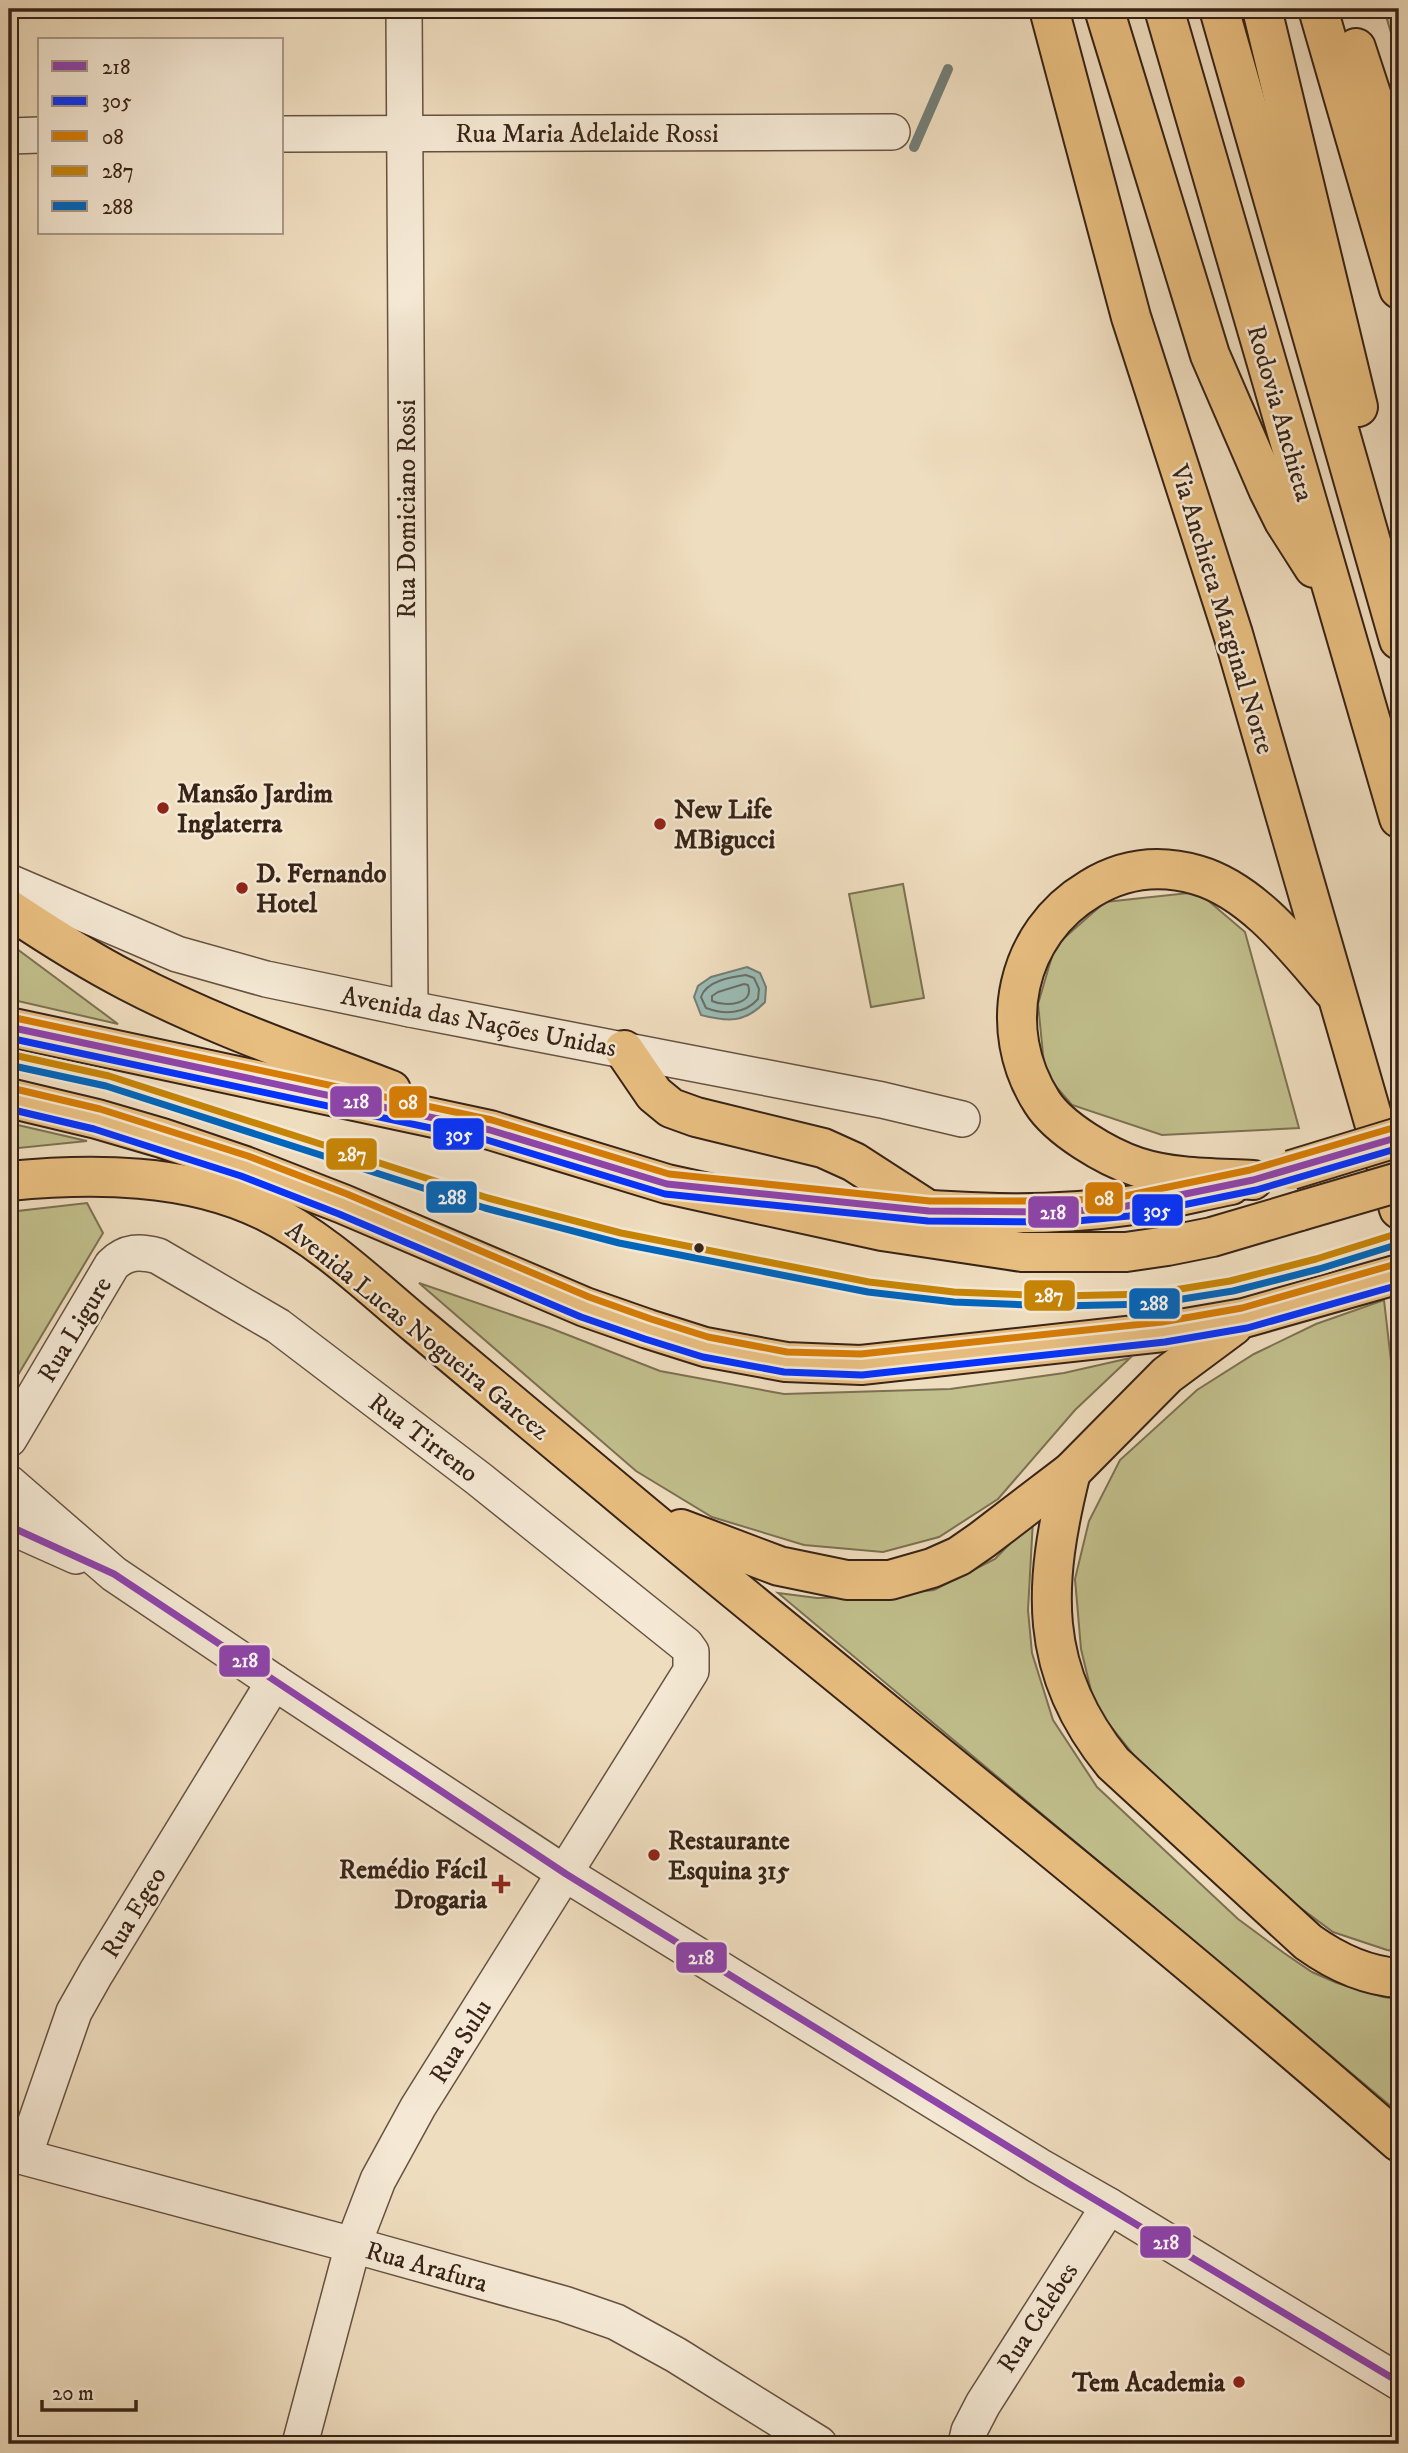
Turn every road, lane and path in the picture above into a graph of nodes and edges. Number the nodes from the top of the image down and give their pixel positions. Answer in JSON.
{"nodes":[{"id":1,"x":404,"y":9,"type":"edge"},
{"id":2,"x":1049,"y":9,"type":"edge"},
{"id":3,"x":1104,"y":9,"type":"edge"},
{"id":4,"x":1164,"y":9,"type":"edge"},
{"id":5,"x":1219,"y":9,"type":"edge"},
{"id":6,"x":1262,"y":9,"type":"edge"},
{"id":7,"x":1318,"y":9,"type":"edge"},
{"id":8,"x":1343,"y":9,"type":"edge"},
{"id":9,"x":892,"y":132,"type":"dead end"},
{"id":10,"x":284,"y":134,"type":"edge"},
{"id":11,"x":404,"y":134,"type":"junction"},
{"id":12,"x":38,"y":135,"type":"edge"},
{"id":13,"x":9,"y":136,"type":"edge"},
{"id":14,"x":1399,"y":179,"type":"edge"},
{"id":15,"x":1399,"y":289,"type":"edge"},
{"id":16,"x":1336,"y":601,"type":"junction"},
{"id":17,"x":1399,"y":640,"type":"edge"},
{"id":18,"x":1399,"y":818,"type":"edge"},
{"id":19,"x":9,"y":882,"type":"edge"},
{"id":20,"x":9,"y":909,"type":"edge"},
{"id":21,"x":1340,"y":998,"type":"junction"},
{"id":22,"x":410,"y":1009,"type":"junction"},
{"id":23,"x":9,"y":1027,"type":"edge"},
{"id":24,"x":624,"y":1050,"type":"junction"},
{"id":25,"x":9,"y":1098,"type":"edge"},
{"id":26,"x":962,"y":1119,"type":"dead end"},
{"id":27,"x":490,"y":1130,"type":"junction"},
{"id":28,"x":1399,"y":1137,"type":"edge"},
{"id":29,"x":15,"y":1180,"type":"edge"},
{"id":30,"x":1253,"y":1180,"type":"junction"},
{"id":31,"x":1399,"y":1182,"type":"edge"},
{"id":32,"x":667,"y":1184,"type":"junction"},
{"id":33,"x":1399,"y":1209,"type":"edge"},
{"id":34,"x":929,"y":1211,"type":"junction"},
{"id":35,"x":120,"y":1257,"type":"joint"},
{"id":36,"x":1399,"y":1273,"type":"edge"},
{"id":37,"x":1244,"y":1318,"type":"junction"},
{"id":38,"x":9,"y":1439,"type":"edge"},
{"id":39,"x":1071,"y":1472,"type":"junction"},
{"id":40,"x":9,"y":1483,"type":"edge"},
{"id":41,"x":641,"y":1511,"type":"junction"},
{"id":42,"x":9,"y":1526,"type":"edge"},
{"id":43,"x":114,"y":1574,"type":"junction"},
{"id":44,"x":691,"y":1671,"type":"joint"},
{"id":45,"x":274,"y":1682,"type":"junction"},
{"id":46,"x":566,"y":1874,"type":"junction"},
{"id":47,"x":1399,"y":1978,"type":"edge"},
{"id":48,"x":1399,"y":2141,"type":"edge"},
{"id":49,"x":16,"y":2155,"type":"edge"},
{"id":50,"x":1109,"y":2206,"type":"junction"},
{"id":51,"x":353,"y":2245,"type":"junction"},
{"id":52,"x":1399,"y":2382,"type":"edge"},
{"id":53,"x":962,"y":2440,"type":"edge"},
{"id":54,"x":300,"y":2444,"type":"edge"},
{"id":55,"x":819,"y":2444,"type":"edge"}],
"edges":[{"from":1,"to":11,"type":"street","name":"Rua Domiciano Rossi"},
{"from":2,"to":21,"type":"main road","name":"Via Anchieta Marginal Norte"},
{"from":3,"to":16,"type":"main road"},
{"from":4,"to":16,"type":"main road","name":"Rodovia Anchieta"},
{"from":5,"to":17,"type":"main road","name":"Rodovia Anchieta"},
{"from":6,"to":17,"type":"main road"},
{"from":7,"to":15,"type":"main road"},
{"from":8,"to":14,"type":"main road"},
{"from":9,"to":11,"type":"street","name":"Rua Maria Adelaide Rossi"},
{"from":10,"to":11,"type":"street","name":"Rua Maria Adelaide Rossi"},
{"from":11,"to":22,"type":"street","name":"Rua Domiciano Rossi"},
{"from":12,"to":13,"type":"street"},
{"from":16,"to":18,"type":"main road","name":"Rodovia Anchieta"},
{"from":19,"to":22,"type":"street","name":"Avenida das Nações Unidas"},
{"from":20,"to":27,"type":"main road"},
{"from":21,"to":30,"type":"main road"},
{"from":21,"to":33,"type":"main road","name":"Via Anchieta Marginal Norte"},
{"from":22,"to":24,"type":"street","name":"Avenida das Nações Unidas"},
{"from":23,"to":27,"type":"main road"},
{"from":24,"to":26,"type":"street","name":"Avenida das Nações Unidas"},
{"from":24,"to":34,"type":"main road"},
{"from":25,"to":37,"type":"main road","name":"Avenida Lucas Nogueira Garcez"},
{"from":27,"to":32,"type":"main road"},
{"from":28,"to":30,"type":"main road","bridge":true},
{"from":29,"to":41,"type":"main road","name":"Avenida Lucas Nogueira Garcez"},
{"from":30,"to":34,"type":"main road"},
{"from":31,"to":32,"type":"main road","bridge":true},
{"from":32,"to":34,"type":"main road"},
{"from":35,"to":38,"type":"street","name":"Rua Ligure"},
{"from":35,"to":44,"type":"street","name":"Rua Tirreno"},
{"from":36,"to":37,"type":"main road","name":"Avenida Lucas Nogueira Garcez"},
{"from":37,"to":39,"type":"main road"},
{"from":39,"to":41,"type":"main road"},
{"from":39,"to":47,"type":"main road"},
{"from":40,"to":43,"type":"street"},
{"from":41,"to":48,"type":"main road","name":"Avenida Lucas Nogueira Garcez"},
{"from":42,"to":43,"type":"street"},
{"from":43,"to":45,"type":"street"},
{"from":44,"to":46,"type":"street","name":"Rua Sulu"},
{"from":45,"to":46,"type":"street"},
{"from":45,"to":49,"type":"street","name":"Rua Egeo"},
{"from":46,"to":50,"type":"street"},
{"from":46,"to":51,"type":"street","name":"Rua Sulu"},
{"from":49,"to":51,"type":"street","name":"Rua Arafura"},
{"from":50,"to":52,"type":"street"},
{"from":50,"to":53,"type":"street","name":"Rua Celebes"},
{"from":51,"to":54,"type":"street","name":"Rua Sulu"},
{"from":51,"to":55,"type":"street","name":"Rua Arafura"}]}
